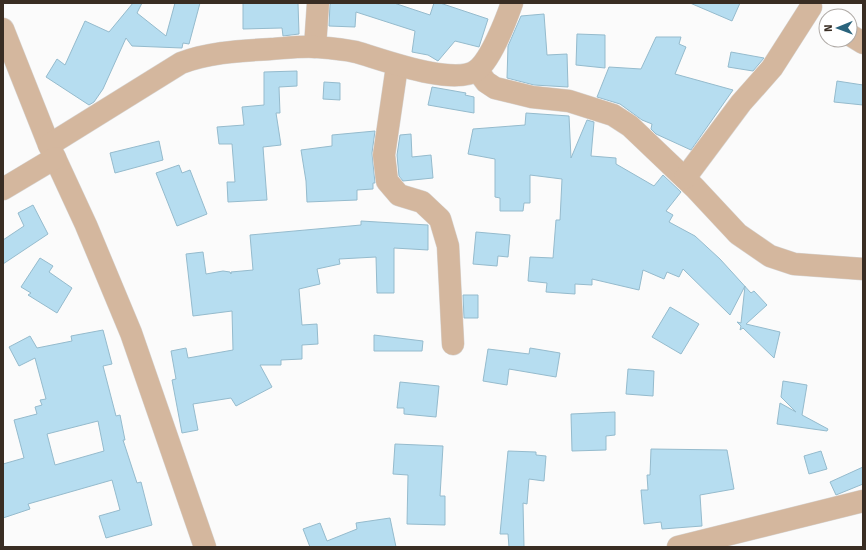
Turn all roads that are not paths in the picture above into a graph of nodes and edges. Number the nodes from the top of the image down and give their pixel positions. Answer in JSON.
{"nodes":[{"id":1,"x":318,"y":3,"type":"edge"},
{"id":2,"x":512,"y":3,"type":"edge"},
{"id":3,"x":815,"y":10,"type":"edge"},
{"id":4,"x":3,"y":29,"type":"edge"},
{"id":5,"x":315,"y":47,"type":"junction"},
{"id":6,"x":397,"y":66,"type":"junction"},
{"id":7,"x":477,"y":70,"type":"junction"},
{"id":8,"x":52,"y":152,"type":"junction"},
{"id":9,"x":685,"y":178,"type":"junction"},
{"id":10,"x":3,"y":189,"type":"edge"},
{"id":11,"x":863,"y":269,"type":"edge"},
{"id":12,"x":453,"y":344,"type":"dead end"},
{"id":13,"x":863,"y":501,"type":"edge"},
{"id":14,"x":205,"y":547,"type":"edge"},
{"id":15,"x":678,"y":547,"type":"edge"}],
"edges":[{"from":1,"to":5,"type":"street"},
{"from":2,"to":7,"type":"street"},
{"from":3,"to":9,"type":"street"},
{"from":4,"to":8,"type":"street"},
{"from":5,"to":6,"type":"street"},
{"from":5,"to":8,"type":"street"},
{"from":6,"to":7,"type":"street"},
{"from":6,"to":12,"type":"street"},
{"from":7,"to":9,"type":"street"},
{"from":8,"to":10,"type":"street"},
{"from":8,"to":14,"type":"street"},
{"from":9,"to":11,"type":"street"},
{"from":13,"to":15,"type":"street"}]}
